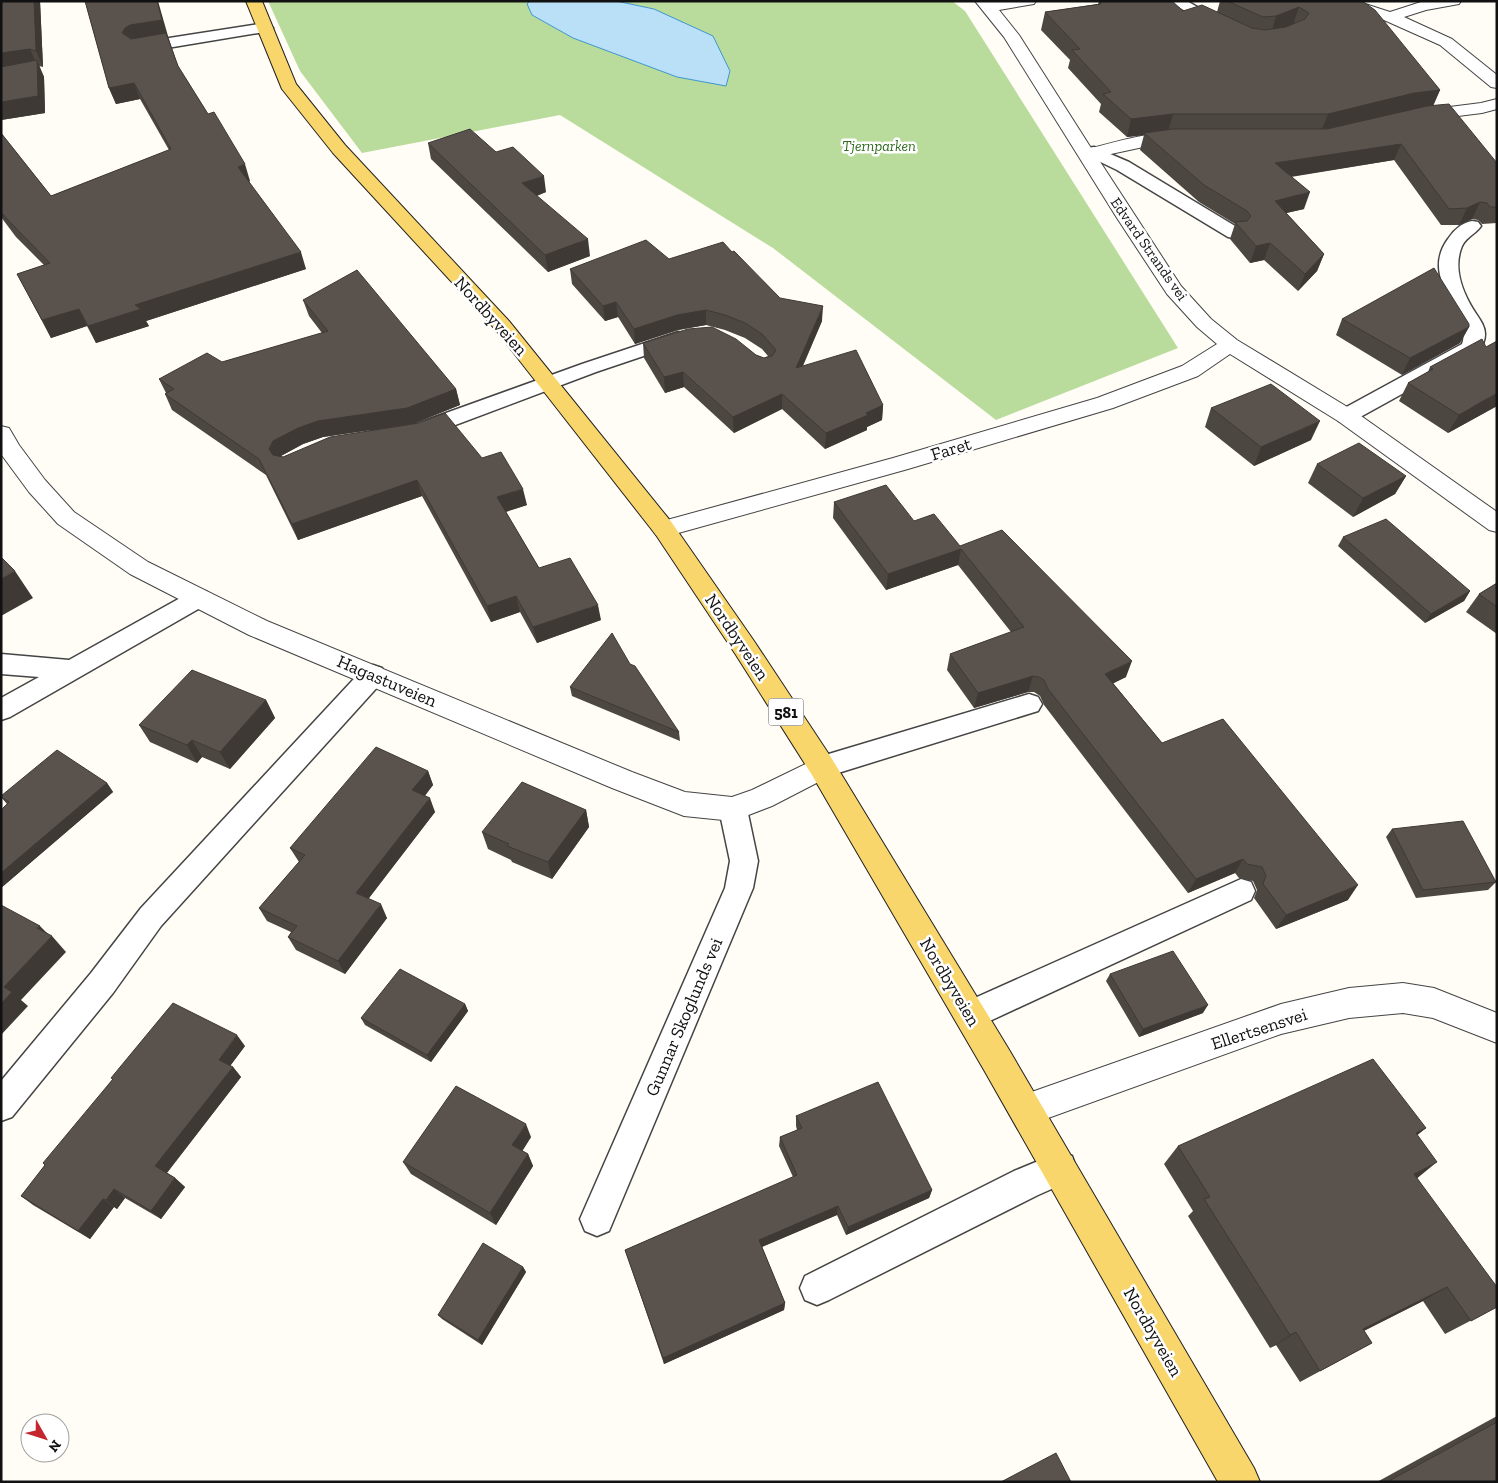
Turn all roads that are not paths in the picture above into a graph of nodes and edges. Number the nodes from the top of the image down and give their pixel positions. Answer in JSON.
{"nodes":[{"id":1,"x":254,"y":1,"type":"edge"},
{"id":2,"x":1029,"y":1,"type":"edge"},
{"id":3,"x":1176,"y":1,"type":"edge"},
{"id":4,"x":1339,"y":1,"type":"edge"},
{"id":5,"x":1454,"y":1,"type":"edge"},
{"id":6,"x":986,"y":4,"type":"edge"},
{"id":7,"x":1390,"y":17,"type":"junction"},
{"id":8,"x":265,"y":28,"type":"junction"},
{"id":9,"x":1231,"y":31,"type":"edge"},
{"id":10,"x":136,"y":48,"type":"edge"},
{"id":11,"x":1497,"y":83,"type":"edge"},
{"id":12,"x":1497,"y":104,"type":"edge"},
{"id":13,"x":1403,"y":120,"type":"edge"},
{"id":14,"x":1198,"y":138,"type":"edge"},
{"id":15,"x":1090,"y":153,"type":"junction"},
{"id":16,"x":1472,"y":226,"type":"edge"},
{"id":17,"x":1234,"y":233,"type":"edge"},
{"id":18,"x":699,"y":334,"type":"edge"},
{"id":19,"x":1230,"y":345,"type":"junction"},
{"id":20,"x":549,"y":383,"type":"junction"},
{"id":21,"x":1346,"y":416,"type":"junction"},
{"id":22,"x":1,"y":433,"type":"edge"},
{"id":23,"x":396,"y":435,"type":"edge"},
{"id":24,"x":1497,"y":524,"type":"edge"},
{"id":25,"x":664,"y":529,"type":"junction"},
{"id":26,"x":199,"y":598,"type":"junction"},
{"id":27,"x":1,"y":664,"type":"edge"},
{"id":28,"x":73,"y":670,"type":"junction"},
{"id":29,"x":373,"y":675,"type":"junction"},
{"id":30,"x":1029,"y":704,"type":"dead end"},
{"id":31,"x":1,"y":710,"type":"edge"},
{"id":32,"x":822,"y":768,"type":"junction"},
{"id":33,"x":733,"y":809,"type":"junction"},
{"id":34,"x":1241,"y":890,"type":"dead end"},
{"id":35,"x":970,"y":1015,"type":"junction"},
{"id":36,"x":1497,"y":1028,"type":"edge"},
{"id":37,"x":1,"y":1106,"type":"edge"},
{"id":38,"x":1026,"y":1110,"type":"junction"},
{"id":39,"x":1060,"y":1168,"type":"junction"},
{"id":40,"x":597,"y":1219,"type":"dead end"},
{"id":41,"x":817,"y":1288,"type":"dead end"},
{"id":42,"x":1240,"y":1482,"type":"edge"}],
"edges":[{"from":1,"to":8,"type":"main road","name":"Nordbyveien","number":"581"},
{"from":2,"to":6,"type":"street"},
{"from":3,"to":9,"type":"lane"},
{"from":4,"to":7,"type":"street"},
{"from":5,"to":7,"type":"street"},
{"from":6,"to":15,"type":"street","name":"Edvard Strands vei"},
{"from":7,"to":11,"type":"street"},
{"from":8,"to":10,"type":"lane"},
{"from":8,"to":20,"type":"main road","name":"Nordbyveien","number":"581"},
{"from":12,"to":13,"type":"street"},
{"from":14,"to":15,"type":"street"},
{"from":15,"to":17,"type":"lane"},
{"from":15,"to":19,"type":"street","name":"Edvard Strands vei"},
{"from":16,"to":21,"type":"lane"},
{"from":18,"to":20,"type":"lane"},
{"from":19,"to":21,"type":"street","name":"Edvard Strands vei"},
{"from":19,"to":25,"type":"street","name":"Faret"},
{"from":20,"to":23,"type":"lane"},
{"from":20,"to":25,"type":"main road","name":"Nordbyveien","number":"581"},
{"from":21,"to":24,"type":"street","name":"Edvard Strands vei"},
{"from":22,"to":26,"type":"street","name":"Hagastuveien"},
{"from":25,"to":32,"type":"main road","name":"Nordbyveien","number":"581"},
{"from":26,"to":28,"type":"lane"},
{"from":26,"to":29,"type":"street","name":"Hagastuveien"},
{"from":27,"to":28,"type":"lane"},
{"from":28,"to":31,"type":"lane"},
{"from":29,"to":33,"type":"street","name":"Hagastuveien"},
{"from":29,"to":37,"type":"lane"},
{"from":30,"to":32,"type":"lane"},
{"from":32,"to":33,"type":"street","name":"Hagastuveien"},
{"from":32,"to":35,"type":"main road","name":"Nordbyveien","number":"581"},
{"from":33,"to":40,"type":"lane","name":"Gunnar Skoglunds vei"},
{"from":34,"to":35,"type":"lane"},
{"from":35,"to":38,"type":"main road","name":"Nordbyveien","number":"581"},
{"from":36,"to":38,"type":"street","name":"Ellertsensvei"},
{"from":38,"to":39,"type":"main road","name":"Nordbyveien","number":"581"},
{"from":39,"to":41,"type":"lane"},
{"from":39,"to":42,"type":"main road","name":"Nordbyveien","number":"581"}]}
